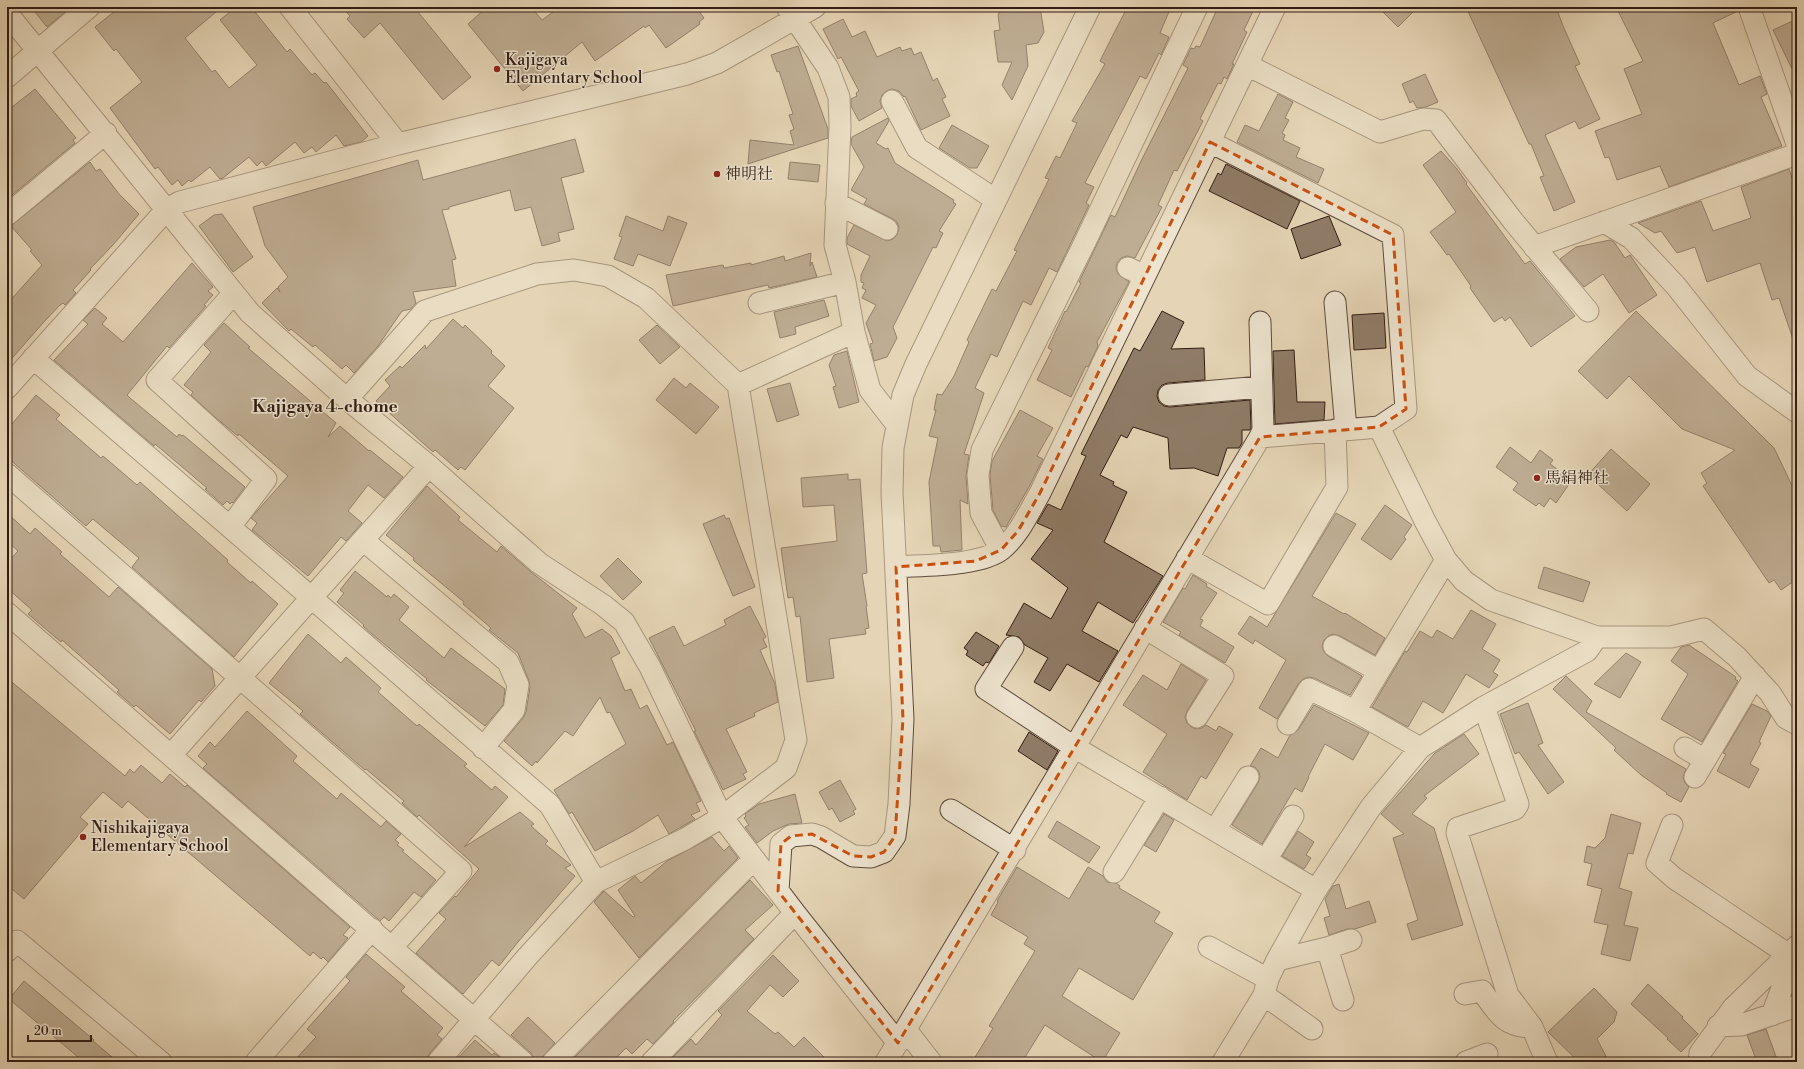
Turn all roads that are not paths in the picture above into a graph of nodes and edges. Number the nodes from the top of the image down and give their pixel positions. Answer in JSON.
{"nodes":[{"id":1,"x":88,"y":7,"type":"edge"},
{"id":2,"x":290,"y":7,"type":"edge"},
{"id":3,"x":815,"y":7,"type":"edge"},
{"id":4,"x":1090,"y":7,"type":"edge"},
{"id":5,"x":1197,"y":7,"type":"edge"},
{"id":6,"x":1275,"y":7,"type":"edge"},
{"id":7,"x":1749,"y":7,"type":"edge"},
{"id":8,"x":7,"y":13,"type":"edge"},
{"id":9,"x":791,"y":13,"type":"edge"},
{"id":10,"x":38,"y":51,"type":"junction"},
{"id":11,"x":1247,"y":65,"type":"junction"},
{"id":12,"x":7,"y":77,"type":"edge"},
{"id":13,"x":892,"y":101,"type":"dead end"},
{"id":14,"x":106,"y":133,"type":"junction"},
{"id":15,"x":1210,"y":142,"type":"junction"},
{"id":16,"x":398,"y":144,"type":"junction"},
{"id":17,"x":1797,"y":144,"type":"edge"},
{"id":18,"x":1797,"y":154,"type":"edge"},
{"id":19,"x":996,"y":200,"type":"junction"},
{"id":20,"x":836,"y":203,"type":"junction"},
{"id":21,"x":167,"y":209,"type":"junction"},
{"id":22,"x":7,"y":215,"type":"edge"},
{"id":23,"x":1604,"y":222,"type":"junction"},
{"id":24,"x":886,"y":229,"type":"dead end"},
{"id":25,"x":1534,"y":247,"type":"junction"},
{"id":26,"x":845,"y":282,"type":"junction"},
{"id":27,"x":234,"y":293,"type":"junction"},
{"id":28,"x":1335,"y":302,"type":"dead end"},
{"id":29,"x":759,"y":303,"type":"dead end"},
{"id":30,"x":1588,"y":311,"type":"dead end"},
{"id":31,"x":1260,"y":322,"type":"dead end"},
{"id":32,"x":854,"y":332,"type":"junction"},
{"id":33,"x":33,"y":358,"type":"junction"},
{"id":34,"x":738,"y":385,"type":"junction"},
{"id":35,"x":1261,"y":387,"type":"junction"},
{"id":36,"x":7,"y":388,"type":"edge"},
{"id":37,"x":1170,"y":395,"type":"dead end"},
{"id":38,"x":347,"y":399,"type":"junction"},
{"id":39,"x":1797,"y":412,"type":"edge"},
{"id":40,"x":897,"y":425,"type":"junction"},
{"id":41,"x":1379,"y":427,"type":"junction"},
{"id":42,"x":1341,"y":429,"type":"junction"},
{"id":43,"x":1260,"y":437,"type":"junction"},
{"id":44,"x":429,"y":466,"type":"junction"},
{"id":45,"x":7,"y":474,"type":"edge"},
{"id":46,"x":230,"y":527,"type":"junction"},
{"id":47,"x":363,"y":540,"type":"junction"},
{"id":48,"x":1001,"y":550,"type":"junction"},
{"id":49,"x":1187,"y":558,"type":"junction"},
{"id":50,"x":1446,"y":560,"type":"junction"},
{"id":51,"x":896,"y":567,"type":"junction"},
{"id":52,"x":310,"y":598,"type":"junction"},
{"id":53,"x":7,"y":613,"type":"edge"},
{"id":54,"x":1145,"y":628,"type":"junction"},
{"id":55,"x":1597,"y":637,"type":"junction"},
{"id":56,"x":1334,"y":646,"type":"dead end"},
{"id":57,"x":1013,"y":647,"type":"dead end"},
{"id":58,"x":1379,"y":671,"type":"junction"},
{"id":59,"x":1755,"y":676,"type":"junction"},
{"id":60,"x":240,"y":677,"type":"junction"},
{"id":61,"x":1484,"y":706,"type":"junction"},
{"id":62,"x":1355,"y":711,"type":"junction"},
{"id":63,"x":1197,"y":717,"type":"dead end"},
{"id":64,"x":1288,"y":724,"type":"dead end"},
{"id":65,"x":1797,"y":724,"type":"edge"},
{"id":66,"x":1074,"y":747,"type":"junction"},
{"id":67,"x":484,"y":748,"type":"junction"},
{"id":68,"x":1420,"y":748,"type":"junction"},
{"id":69,"x":1684,"y":748,"type":"dead end"},
{"id":70,"x":170,"y":755,"type":"junction"},
{"id":71,"x":1248,"y":777,"type":"dead end"},
{"id":72,"x":1160,"y":797,"type":"junction"},
{"id":73,"x":951,"y":810,"type":"dead end"},
{"id":74,"x":1293,"y":816,"type":"dead end"},
{"id":75,"x":722,"y":817,"type":"junction"},
{"id":76,"x":1672,"y":825,"type":"dead end"},
{"id":77,"x":1215,"y":830,"type":"junction"},
{"id":78,"x":1015,"y":850,"type":"junction"},
{"id":79,"x":754,"y":859,"type":"junction"},
{"id":80,"x":1266,"y":860,"type":"junction"},
{"id":81,"x":1114,"y":872,"type":"dead end"},
{"id":82,"x":596,"y":882,"type":"junction"},
{"id":83,"x":1316,"y":890,"type":"junction"},
{"id":84,"x":778,"y":891,"type":"junction"},
{"id":85,"x":795,"y":914,"type":"junction"},
{"id":86,"x":372,"y":929,"type":"junction"},
{"id":87,"x":1351,"y":940,"type":"dead end"},
{"id":88,"x":10,"y":942,"type":"edge"},
{"id":89,"x":392,"y":947,"type":"junction"},
{"id":90,"x":1209,"y":947,"type":"dead end"},
{"id":91,"x":1327,"y":948,"type":"junction"},
{"id":92,"x":1794,"y":958,"type":"edge"},
{"id":93,"x":1277,"y":960,"type":"junction"},
{"id":94,"x":1266,"y":987,"type":"junction"},
{"id":95,"x":1465,"y":994,"type":"dead end"},
{"id":96,"x":1343,"y":1000,"type":"dead end"},
{"id":97,"x":1797,"y":1006,"type":"edge"},
{"id":98,"x":1772,"y":1015,"type":"junction"},
{"id":99,"x":476,"y":1020,"type":"junction"},
{"id":100,"x":1718,"y":1026,"type":"junction"},
{"id":101,"x":1532,"y":1027,"type":"junction"},
{"id":102,"x":1312,"y":1029,"type":"dead end"},
{"id":103,"x":902,"y":1036,"type":"junction"},
{"id":104,"x":1487,"y":1054,"type":"dead end"},
{"id":105,"x":1695,"y":1059,"type":"edge"},
{"id":106,"x":162,"y":1062,"type":"edge"},
{"id":107,"x":256,"y":1062,"type":"edge"},
{"id":108,"x":438,"y":1062,"type":"edge"},
{"id":109,"x":523,"y":1062,"type":"edge"},
{"id":110,"x":553,"y":1062,"type":"edge"},
{"id":111,"x":652,"y":1062,"type":"edge"},
{"id":112,"x":886,"y":1062,"type":"edge"},
{"id":113,"x":931,"y":1062,"type":"edge"},
{"id":114,"x":1223,"y":1062,"type":"edge"},
{"id":115,"x":1466,"y":1062,"type":"edge"},
{"id":116,"x":1547,"y":1062,"type":"edge"}],
"edges":[{"from":1,"to":10,"type":"street"},
{"from":2,"to":16,"type":"street"},
{"from":3,"to":9,"type":"street"},
{"from":4,"to":19,"type":"street"},
{"from":5,"to":48,"type":"street"},
{"from":6,"to":11,"type":"street"},
{"from":7,"to":17,"type":"street"},
{"from":8,"to":10,"type":"street"},
{"from":9,"to":16,"type":"street"},
{"from":9,"to":20,"type":"street"},
{"from":10,"to":12,"type":"street"},
{"from":10,"to":14,"type":"street"},
{"from":11,"to":15,"type":"street"},
{"from":11,"to":25,"type":"street"},
{"from":13,"to":19,"type":"street"},
{"from":14,"to":21,"type":"street"},
{"from":14,"to":22,"type":"street"},
{"from":15,"to":41,"type":"street"},
{"from":15,"to":48,"type":"street"},
{"from":16,"to":21,"type":"street"},
{"from":18,"to":23,"type":"street"},
{"from":19,"to":40,"type":"street"},
{"from":20,"to":24,"type":"street"},
{"from":20,"to":26,"type":"street"},
{"from":21,"to":27,"type":"street"},
{"from":21,"to":33,"type":"street"},
{"from":23,"to":25,"type":"street"},
{"from":23,"to":39,"type":"street"},
{"from":25,"to":30,"type":"street"},
{"from":26,"to":29,"type":"street"},
{"from":26,"to":32,"type":"street"},
{"from":27,"to":38,"type":"street"},
{"from":27,"to":46,"type":"street"},
{"from":28,"to":42,"type":"street"},
{"from":31,"to":35,"type":"street"},
{"from":32,"to":34,"type":"street"},
{"from":32,"to":40,"type":"street"},
{"from":33,"to":36,"type":"street"},
{"from":33,"to":46,"type":"street"},
{"from":34,"to":38,"type":"street"},
{"from":34,"to":75,"type":"street"},
{"from":35,"to":37,"type":"street"},
{"from":35,"to":43,"type":"street"},
{"from":38,"to":44,"type":"street"},
{"from":40,"to":51,"type":"street"},
{"from":41,"to":42,"type":"street"},
{"from":41,"to":50,"type":"street"},
{"from":42,"to":43,"type":"street"},
{"from":42,"to":49,"type":"street"},
{"from":43,"to":49,"type":"street"},
{"from":44,"to":47,"type":"street"},
{"from":44,"to":75,"type":"street"},
{"from":45,"to":60,"type":"street"},
{"from":46,"to":52,"type":"street"},
{"from":47,"to":52,"type":"street"},
{"from":47,"to":67,"type":"street"},
{"from":48,"to":51,"type":"street"},
{"from":49,"to":54,"type":"street"},
{"from":50,"to":55,"type":"street"},
{"from":50,"to":58,"type":"street"},
{"from":51,"to":84,"type":"street"},
{"from":52,"to":60,"type":"street"},
{"from":52,"to":67,"type":"street"},
{"from":53,"to":70,"type":"street"},
{"from":54,"to":63,"type":"street"},
{"from":54,"to":66,"type":"street"},
{"from":55,"to":59,"type":"street"},
{"from":55,"to":61,"type":"street"},
{"from":56,"to":58,"type":"street"},
{"from":57,"to":66,"type":"street"},
{"from":58,"to":62,"type":"street"},
{"from":59,"to":65,"type":"street"},
{"from":59,"to":69,"type":"street"},
{"from":60,"to":70,"type":"street"},
{"from":60,"to":89,"type":"street"},
{"from":61,"to":68,"type":"street"},
{"from":61,"to":101,"type":"street"},
{"from":62,"to":64,"type":"street"},
{"from":62,"to":68,"type":"street"},
{"from":66,"to":72,"type":"street"},
{"from":66,"to":78,"type":"street"},
{"from":67,"to":82,"type":"street"},
{"from":68,"to":83,"type":"street"},
{"from":70,"to":86,"type":"street"},
{"from":71,"to":77,"type":"street"},
{"from":72,"to":77,"type":"street"},
{"from":72,"to":81,"type":"street"},
{"from":73,"to":78,"type":"street"},
{"from":74,"to":80,"type":"street"},
{"from":75,"to":79,"type":"street"},
{"from":75,"to":82,"type":"street"},
{"from":76,"to":92,"type":"street"},
{"from":77,"to":80,"type":"street"},
{"from":78,"to":103,"type":"street"},
{"from":79,"to":84,"type":"street"},
{"from":79,"to":110,"type":"street"},
{"from":80,"to":83,"type":"street"},
{"from":82,"to":99,"type":"street"},
{"from":83,"to":93,"type":"street"},
{"from":84,"to":85,"type":"street"},
{"from":85,"to":103,"type":"street"},
{"from":85,"to":111,"type":"street"},
{"from":86,"to":89,"type":"street"},
{"from":86,"to":107,"type":"street"},
{"from":87,"to":91,"type":"street"},
{"from":88,"to":106,"type":"street"},
{"from":89,"to":99,"type":"street"},
{"from":90,"to":94,"type":"street"},
{"from":91,"to":93,"type":"street"},
{"from":91,"to":96,"type":"street"},
{"from":92,"to":98,"type":"street"},
{"from":92,"to":100,"type":"street"},
{"from":93,"to":94,"type":"street"},
{"from":94,"to":102,"type":"street"},
{"from":94,"to":114,"type":"street"},
{"from":95,"to":101,"type":"street"},
{"from":97,"to":98,"type":"street"},
{"from":98,"to":100,"type":"street"},
{"from":99,"to":108,"type":"street"},
{"from":99,"to":109,"type":"street"},
{"from":100,"to":105,"type":"street"},
{"from":101,"to":116,"type":"street"},
{"from":103,"to":112,"type":"street"},
{"from":103,"to":113,"type":"street"},
{"from":104,"to":115,"type":"street"}]}
